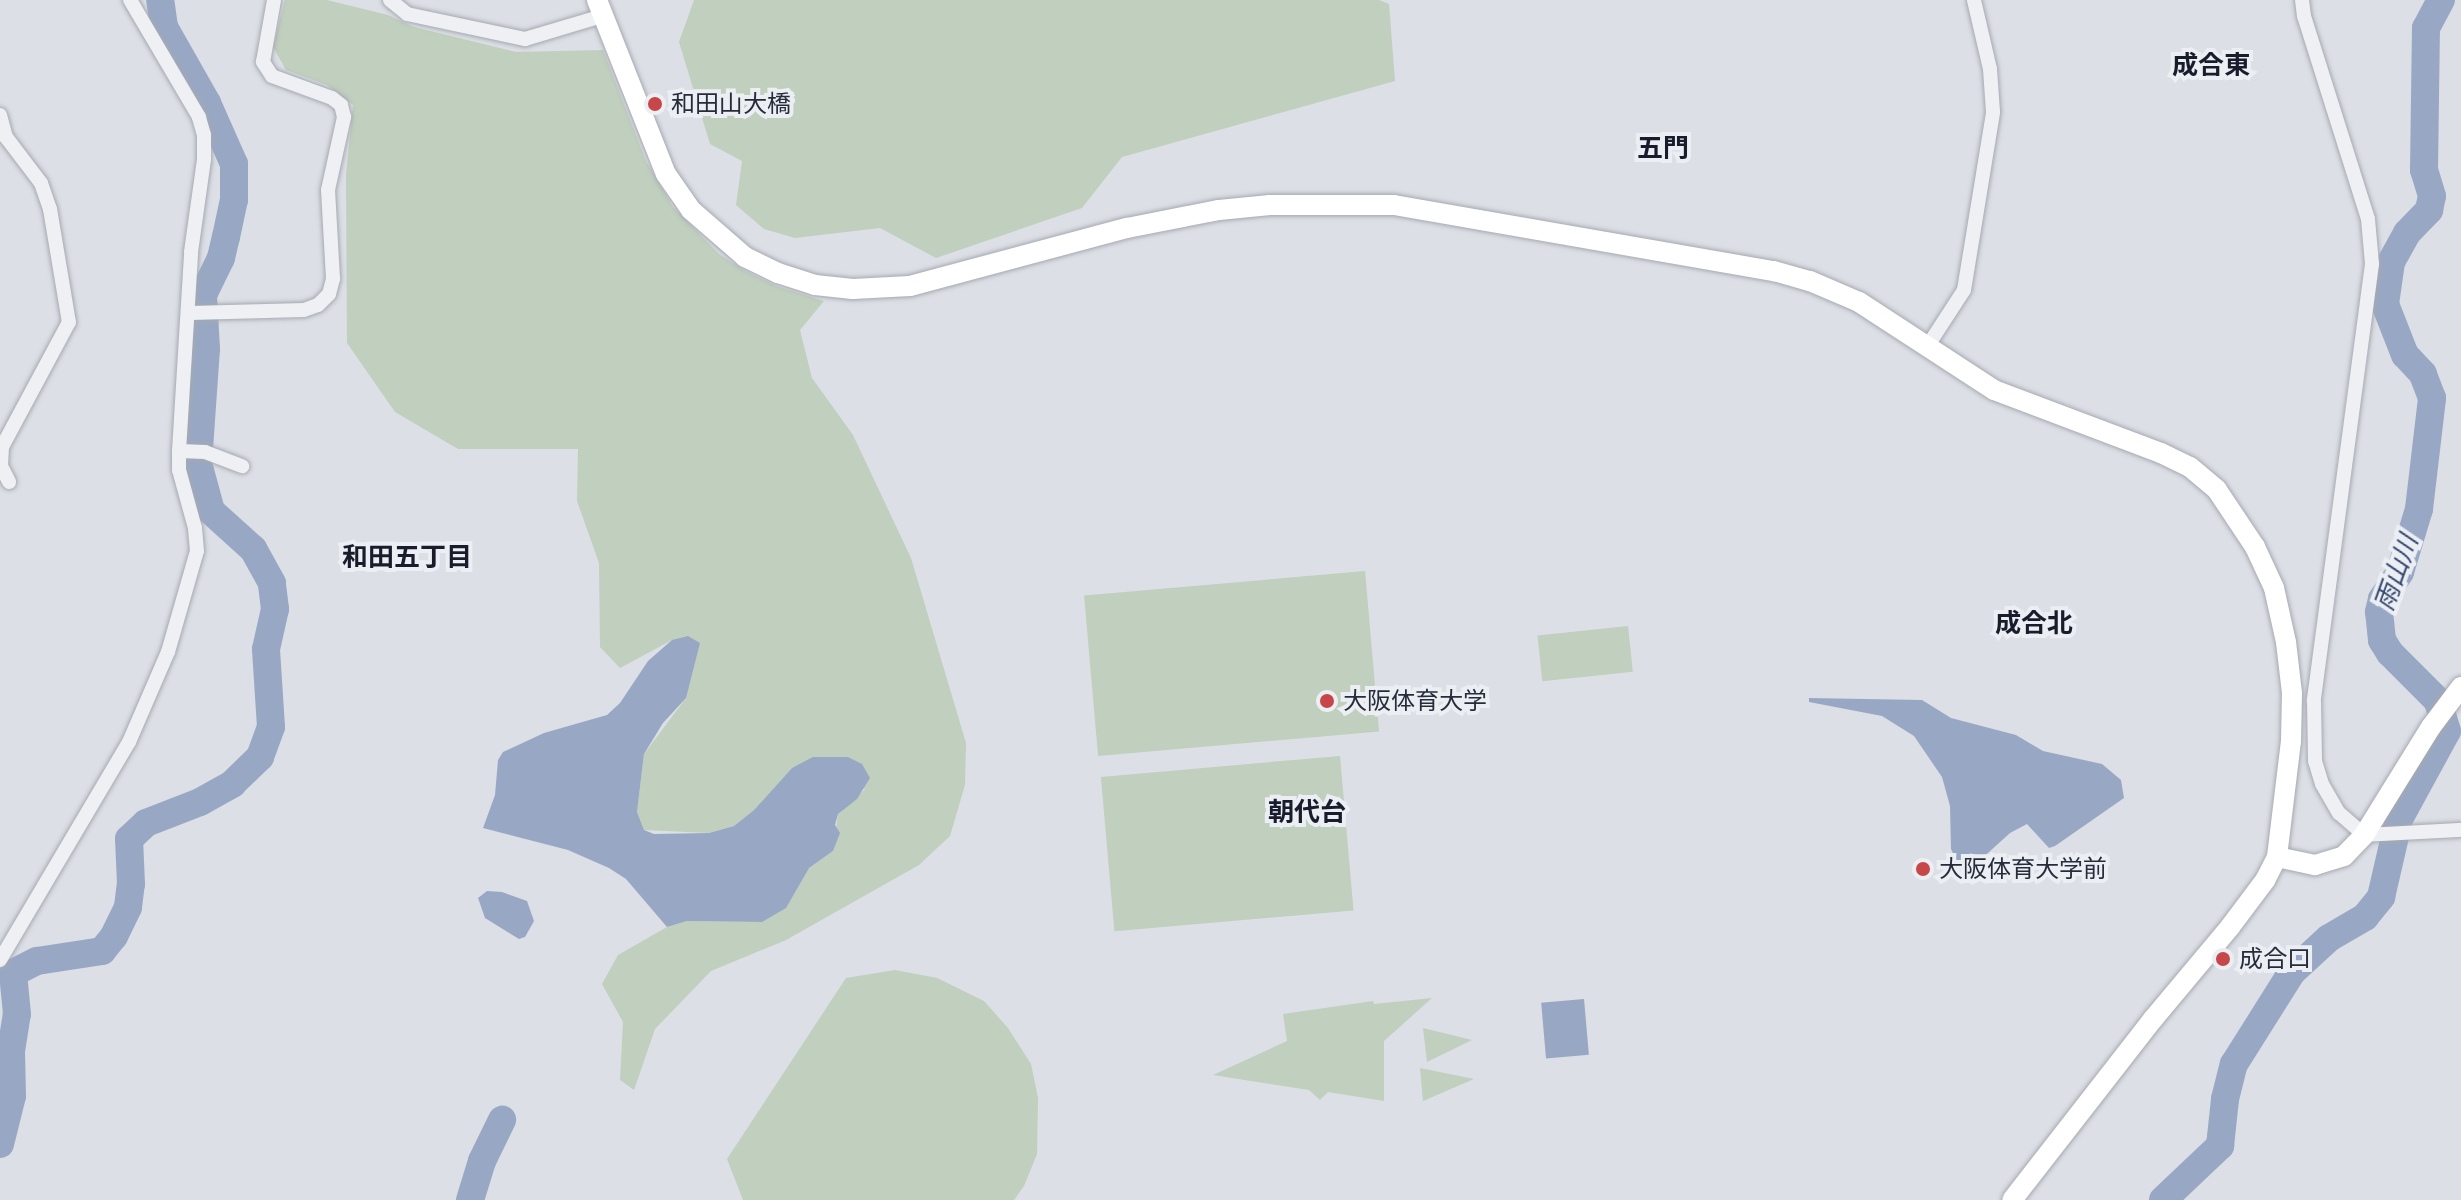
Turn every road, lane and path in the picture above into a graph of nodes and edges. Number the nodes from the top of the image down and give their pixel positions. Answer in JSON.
{"nodes":[{"id":1,"x":130,"y":0,"type":"edge"},
{"id":2,"x":274,"y":0,"type":"edge"},
{"id":3,"x":390,"y":0,"type":"edge"},
{"id":4,"x":1974,"y":0,"type":"edge"},
{"id":5,"x":2302,"y":0,"type":"edge"},
{"id":6,"x":599,"y":8,"type":"edge"},
{"id":7,"x":0,"y":115,"type":"edge"},
{"id":8,"x":193,"y":313,"type":"junction"},
{"id":9,"x":1927,"y":347,"type":"junction"},
{"id":10,"x":191,"y":452,"type":"junction"},
{"id":11,"x":242,"y":466,"type":"dead end"},
{"id":12,"x":9,"y":482,"type":"dead end"},
{"id":13,"x":2461,"y":687,"type":"edge"},
{"id":14,"x":2461,"y":830,"type":"edge"},
{"id":15,"x":2364,"y":835,"type":"junction"},
{"id":16,"x":2277,"y":857,"type":"junction"},
{"id":17,"x":0,"y":960,"type":"edge"},
{"id":18,"x":2012,"y":1200,"type":"edge"}],
"edges":[{"from":1,"to":8,"type":"street"},
{"from":2,"to":8,"type":"street"},
{"from":3,"to":6,"type":"street"},
{"from":4,"to":9,"type":"street"},
{"from":5,"to":15,"type":"street"},
{"from":6,"to":9,"type":"street"},
{"from":7,"to":12,"type":"street"},
{"from":8,"to":10,"type":"street"},
{"from":9,"to":16,"type":"street"},
{"from":10,"to":11,"type":"street"},
{"from":10,"to":17,"type":"street"},
{"from":13,"to":15,"type":"street"},
{"from":14,"to":15,"type":"street"},
{"from":15,"to":16,"type":"street"},
{"from":16,"to":18,"type":"street"}]}
